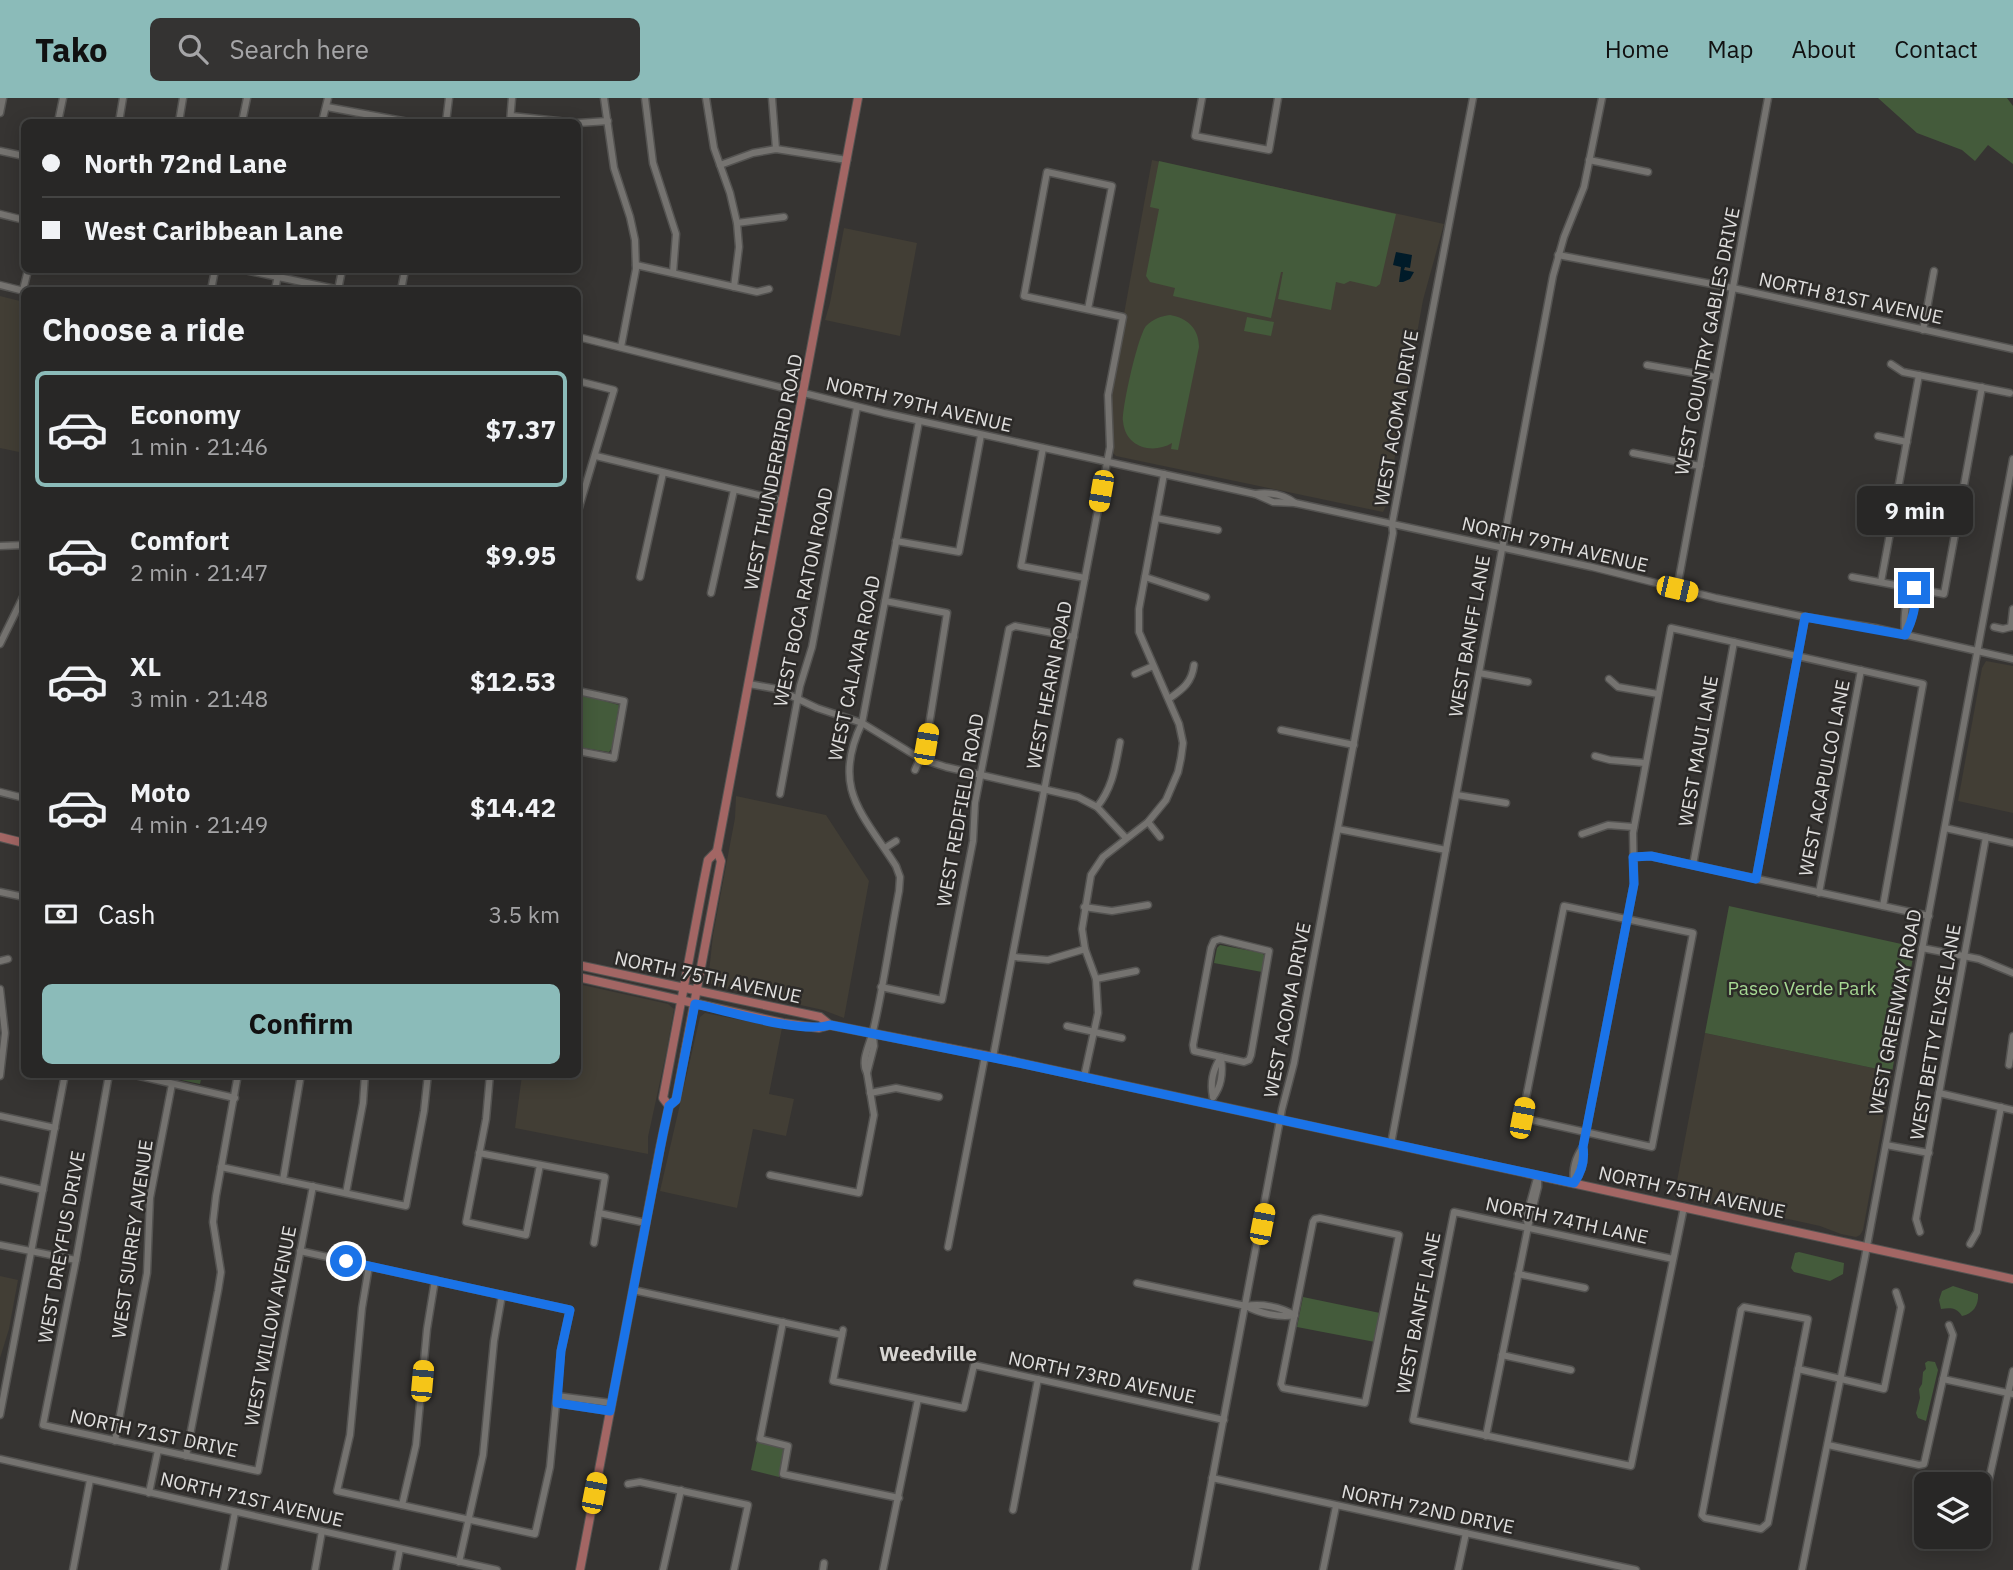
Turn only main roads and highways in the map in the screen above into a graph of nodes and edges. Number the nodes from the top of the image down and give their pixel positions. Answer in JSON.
{"nodes":[{"id":1,"x":858,"y":98,"type":"edge"},
{"id":2,"x":0,"y":837,"type":"edge"},
{"id":3,"x":21,"y":842,"type":"edge"},
{"id":4,"x":717,"y":851,"type":"junction"},
{"id":5,"x":581,"y":966,"type":"edge"},
{"id":6,"x":581,"y":978,"type":"edge"},
{"id":7,"x":684,"y":988,"type":"junction"},
{"id":8,"x":698,"y":991,"type":"junction"},
{"id":9,"x":682,"y":1002,"type":"junction"},
{"id":10,"x":695,"y":1004,"type":"junction"},
{"id":11,"x":830,"y":1025,"type":"junction"},
{"id":12,"x":669,"y":1106,"type":"junction"},
{"id":13,"x":2013,"y":1279,"type":"edge"},
{"id":14,"x":580,"y":1570,"type":"edge"}],
"edges":[{"from":1,"to":4,"type":"main road","name":"WEST THUNDERBIRD ROAD"},
{"from":2,"to":3,"type":"main road"},
{"from":4,"to":7,"type":"main road","name":"WEST THUNDERBIRD ROAD"},
{"from":4,"to":8,"type":"main road","name":"WEST THUNDERBIRD ROAD"},
{"from":5,"to":7,"type":"main road","name":"NORTH 75TH AVENUE"},
{"from":6,"to":9,"type":"main road","name":"NORTH 75TH AVENUE"},
{"from":7,"to":8,"type":"main road","name":"NORTH 75TH AVENUE"},
{"from":7,"to":9,"type":"main road","name":"WEST THUNDERBIRD ROAD"},
{"from":8,"to":10,"type":"main road","name":"WEST THUNDERBIRD ROAD"},
{"from":8,"to":11,"type":"main road","name":"NORTH 75TH AVENUE"},
{"from":9,"to":10,"type":"main road","name":"NORTH 75TH AVENUE"},
{"from":9,"to":12,"type":"main road","name":"WEST THUNDERBIRD ROAD"},
{"from":10,"to":11,"type":"main road","name":"NORTH 75TH AVENUE"},
{"from":10,"to":12,"type":"main road","name":"WEST THUNDERBIRD ROAD"},
{"from":11,"to":13,"type":"main road","name":"NORTH 75TH AVENUE"},
{"from":12,"to":14,"type":"main road","name":"WEST THUNDERBIRD ROAD"}]}
